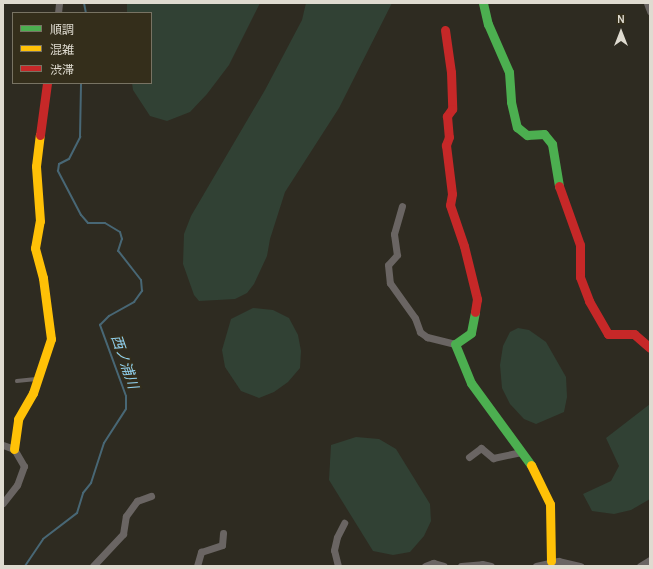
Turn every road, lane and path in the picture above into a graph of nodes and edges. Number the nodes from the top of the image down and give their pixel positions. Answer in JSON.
{"nodes":[{"id":1,"x":482,"y":3,"type":"edge"},
{"id":2,"x":647,"y":3,"type":"edge"},
{"id":3,"x":650,"y":11,"type":"edge"},
{"id":4,"x":445,"y":30,"type":"dead end"},
{"id":5,"x":47,"y":84,"type":"edge"},
{"id":6,"x":402,"y":206,"type":"dead end"},
{"id":7,"x":455,"y":344,"type":"junction"},
{"id":8,"x":650,"y":348,"type":"edge"},
{"id":9,"x":36,"y":379,"type":"junction"},
{"id":10,"x":17,"y":381,"type":"dead end"},
{"id":11,"x":3,"y":446,"type":"edge"},
{"id":12,"x":14,"y":449,"type":"junction"},
{"id":13,"x":521,"y":452,"type":"junction"},
{"id":14,"x":468,"y":457,"type":"dead end"},
{"id":15,"x":151,"y":496,"type":"dead end"},
{"id":16,"x":3,"y":503,"type":"edge"},
{"id":17,"x":344,"y":523,"type":"dead end"},
{"id":18,"x":223,"y":533,"type":"dead end"},
{"id":19,"x":650,"y":560,"type":"edge"},
{"id":20,"x":551,"y":561,"type":"junction"},
{"id":21,"x":93,"y":566,"type":"edge"},
{"id":22,"x":197,"y":566,"type":"edge"},
{"id":23,"x":338,"y":566,"type":"edge"},
{"id":24,"x":425,"y":566,"type":"edge"},
{"id":25,"x":444,"y":566,"type":"edge"},
{"id":26,"x":461,"y":566,"type":"edge"},
{"id":27,"x":491,"y":566,"type":"edge"},
{"id":28,"x":536,"y":566,"type":"edge"},
{"id":29,"x":580,"y":566,"type":"edge"},
{"id":30,"x":640,"y":566,"type":"edge"}],
"edges":[{"from":1,"to":8,"type":"street"},
{"from":2,"to":3,"type":"street"},
{"from":4,"to":7,"type":"street"},
{"from":5,"to":9,"type":"street"},
{"from":6,"to":7,"type":"street"},
{"from":7,"to":13,"type":"street"},
{"from":9,"to":10,"type":"lane"},
{"from":9,"to":12,"type":"street"},
{"from":11,"to":12,"type":"street"},
{"from":12,"to":16,"type":"street"},
{"from":13,"to":14,"type":"street"},
{"from":13,"to":20,"type":"street"},
{"from":15,"to":21,"type":"street"},
{"from":17,"to":23,"type":"street"},
{"from":18,"to":22,"type":"street"},
{"from":19,"to":30,"type":"street"},
{"from":20,"to":28,"type":"street"},
{"from":20,"to":29,"type":"street"},
{"from":24,"to":25,"type":"street"},
{"from":26,"to":27,"type":"street"}]}
